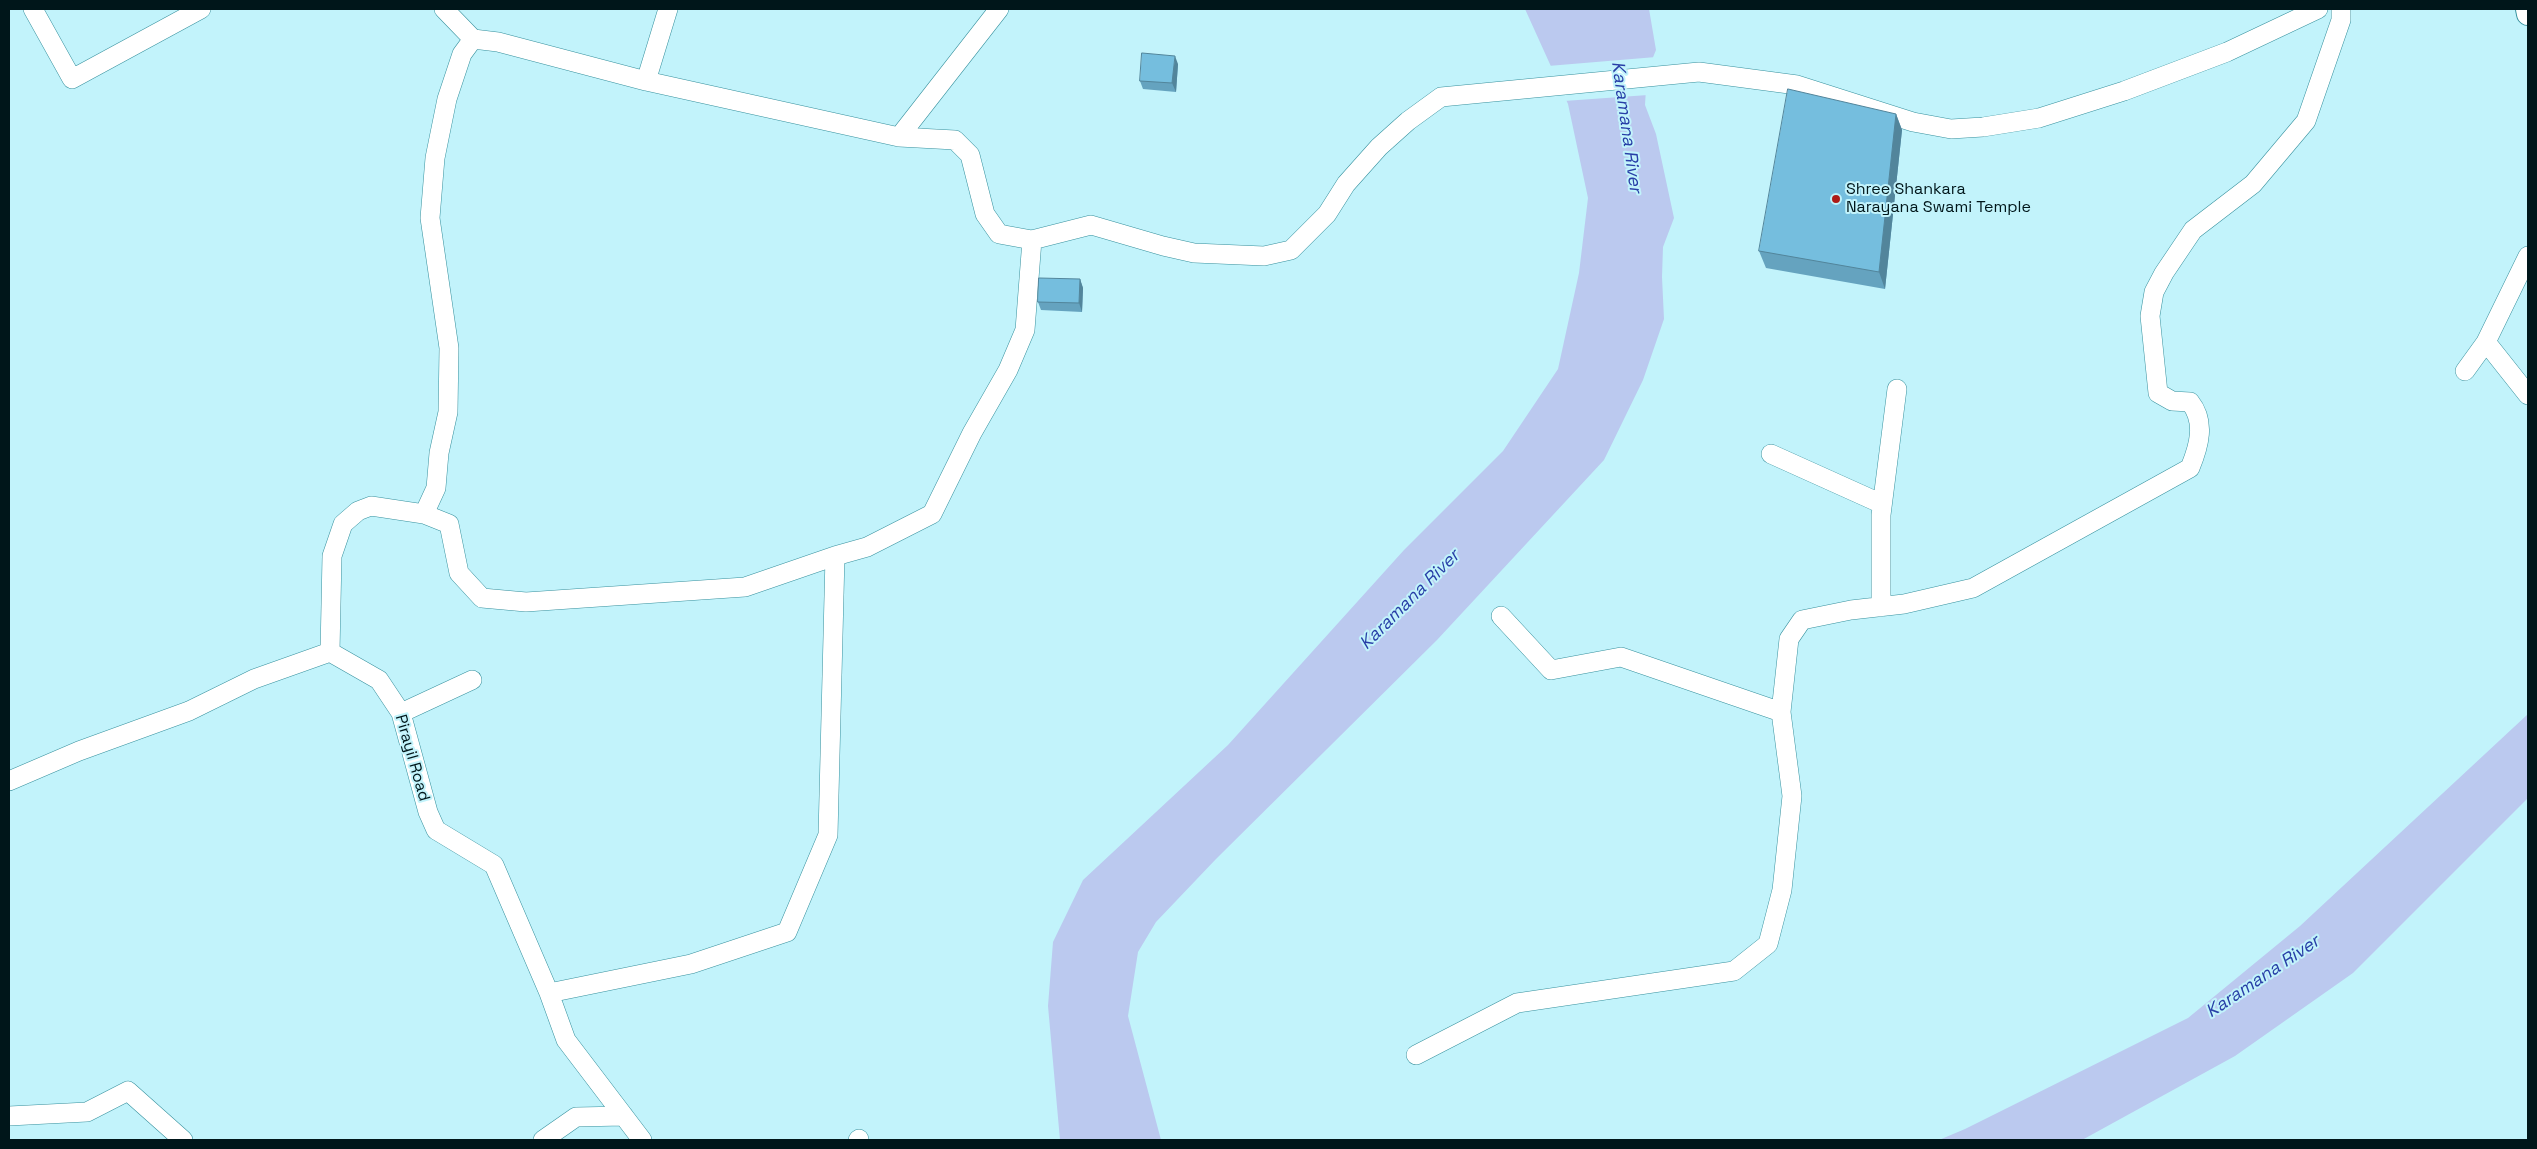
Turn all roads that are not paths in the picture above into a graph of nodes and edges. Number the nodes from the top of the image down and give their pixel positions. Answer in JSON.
{"nodes":[{"id":1,"x":33,"y":9,"type":"edge"},
{"id":2,"x":201,"y":9,"type":"edge"},
{"id":3,"x":444,"y":9,"type":"edge"},
{"id":4,"x":668,"y":9,"type":"edge"},
{"id":5,"x":999,"y":9,"type":"edge"},
{"id":6,"x":2318,"y":9,"type":"edge"},
{"id":7,"x":2341,"y":9,"type":"edge"},
{"id":8,"x":2527,"y":9,"type":"edge"},
{"id":9,"x":2528,"y":14,"type":"edge"},
{"id":10,"x":474,"y":39,"type":"junction"},
{"id":11,"x":646,"y":81,"type":"junction"},
{"id":12,"x":899,"y":138,"type":"junction"},
{"id":13,"x":1032,"y":240,"type":"junction"},
{"id":14,"x":2528,"y":256,"type":"edge"},
{"id":15,"x":2486,"y":342,"type":"junction"},
{"id":16,"x":2465,"y":371,"type":"dead end"},
{"id":17,"x":1897,"y":389,"type":"dead end"},
{"id":18,"x":2528,"y":395,"type":"edge"},
{"id":19,"x":1771,"y":454,"type":"dead end"},
{"id":20,"x":1882,"y":504,"type":"junction"},
{"id":21,"x":424,"y":514,"type":"junction"},
{"id":22,"x":835,"y":556,"type":"junction"},
{"id":23,"x":1881,"y":607,"type":"junction"},
{"id":24,"x":1501,"y":616,"type":"dead end"},
{"id":25,"x":330,"y":652,"type":"junction"},
{"id":26,"x":472,"y":680,"type":"dead end"},
{"id":27,"x":1781,"y":712,"type":"junction"},
{"id":28,"x":401,"y":713,"type":"junction"},
{"id":29,"x":9,"y":781,"type":"edge"},
{"id":30,"x":549,"y":993,"type":"junction"},
{"id":31,"x":1416,"y":1056,"type":"dead end"},
{"id":32,"x":9,"y":1116,"type":"edge"},
{"id":33,"x":624,"y":1116,"type":"junction"},
{"id":34,"x":183,"y":1140,"type":"edge"},
{"id":35,"x":543,"y":1140,"type":"edge"},
{"id":36,"x":642,"y":1140,"type":"edge"}],
"edges":[{"from":1,"to":2,"type":"street"},
{"from":3,"to":10,"type":"street"},
{"from":4,"to":11,"type":"street"},
{"from":5,"to":12,"type":"street"},
{"from":6,"to":13,"type":"street"},
{"from":7,"to":23,"type":"street"},
{"from":8,"to":9,"type":"street"},
{"from":10,"to":11,"type":"street"},
{"from":10,"to":21,"type":"street"},
{"from":11,"to":12,"type":"street"},
{"from":12,"to":13,"type":"street"},
{"from":13,"to":22,"type":"street"},
{"from":14,"to":15,"type":"street"},
{"from":15,"to":16,"type":"street"},
{"from":15,"to":18,"type":"street"},
{"from":17,"to":20,"type":"street"},
{"from":19,"to":20,"type":"street"},
{"from":20,"to":23,"type":"street"},
{"from":21,"to":22,"type":"street"},
{"from":21,"to":25,"type":"street"},
{"from":22,"to":30,"type":"street"},
{"from":23,"to":27,"type":"street"},
{"from":24,"to":27,"type":"street"},
{"from":25,"to":28,"type":"street","name":"Pirayil Road"},
{"from":25,"to":29,"type":"street"},
{"from":26,"to":28,"type":"street"},
{"from":27,"to":31,"type":"street"},
{"from":28,"to":30,"type":"street","name":"Pirayil Road"},
{"from":30,"to":33,"type":"street","name":"Pirayil Road"},
{"from":32,"to":34,"type":"street"},
{"from":33,"to":35,"type":"street"},
{"from":33,"to":36,"type":"street","name":"Pirayil Road"}]}
